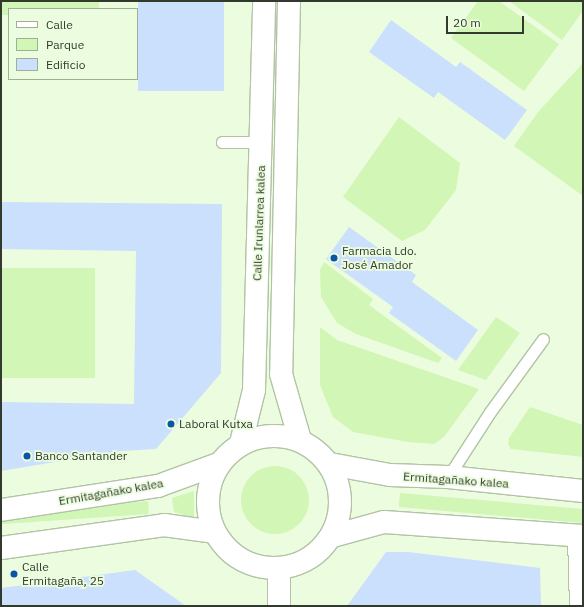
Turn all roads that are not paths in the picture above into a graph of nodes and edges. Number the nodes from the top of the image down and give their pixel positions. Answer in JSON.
{"nodes":[{"id":1,"x":264,"y":1,"type":"edge"},
{"id":2,"x":289,"y":1,"type":"edge"},
{"id":3,"x":222,"y":142,"type":"dead end"},
{"id":4,"x":261,"y":142,"type":"junction"},
{"id":5,"x":543,"y":339,"type":"dead end"},
{"id":6,"x":300,"y":440,"type":"junction"},
{"id":7,"x":242,"y":443,"type":"junction"},
{"id":8,"x":218,"y":464,"type":"junction"},
{"id":9,"x":330,"y":464,"type":"junction"},
{"id":10,"x":448,"y":477,"type":"junction"},
{"id":11,"x":583,"y":491,"type":"edge"},
{"id":12,"x":1,"y":510,"type":"edge"},
{"id":13,"x":214,"y":532,"type":"junction"},
{"id":14,"x":332,"y":536,"type":"junction"},
{"id":15,"x":581,"y":536,"type":"edge"},
{"id":16,"x":1,"y":548,"type":"edge"},
{"id":17,"x":279,"y":569,"type":"junction"},
{"id":18,"x":279,"y":606,"type":"edge"},
{"id":19,"x":581,"y":606,"type":"edge"}],
"edges":[{"from":1,"to":4,"type":"street","name":"Calle Irunlarrea kalea"},
{"from":2,"to":6,"type":"street"},
{"from":3,"to":4,"type":"lane"},
{"from":4,"to":7,"type":"street","name":"Calle Irunlarrea kalea"},
{"from":5,"to":10,"type":"lane"},
{"from":6,"to":7,"type":"street"},
{"from":6,"to":9,"type":"street"},
{"from":7,"to":8,"type":"street"},
{"from":8,"to":12,"type":"street","name":"Ermitagañako kalea"},
{"from":8,"to":13,"type":"street"},
{"from":9,"to":10,"type":"street","name":"Ermitagañako kalea"},
{"from":9,"to":14,"type":"street"},
{"from":10,"to":11,"type":"street","name":"Ermitagañako kalea"},
{"from":13,"to":16,"type":"street"},
{"from":13,"to":17,"type":"street"},
{"from":14,"to":15,"type":"street"},
{"from":14,"to":17,"type":"street"},
{"from":15,"to":19,"type":"street"},
{"from":17,"to":18,"type":"street"}]}
